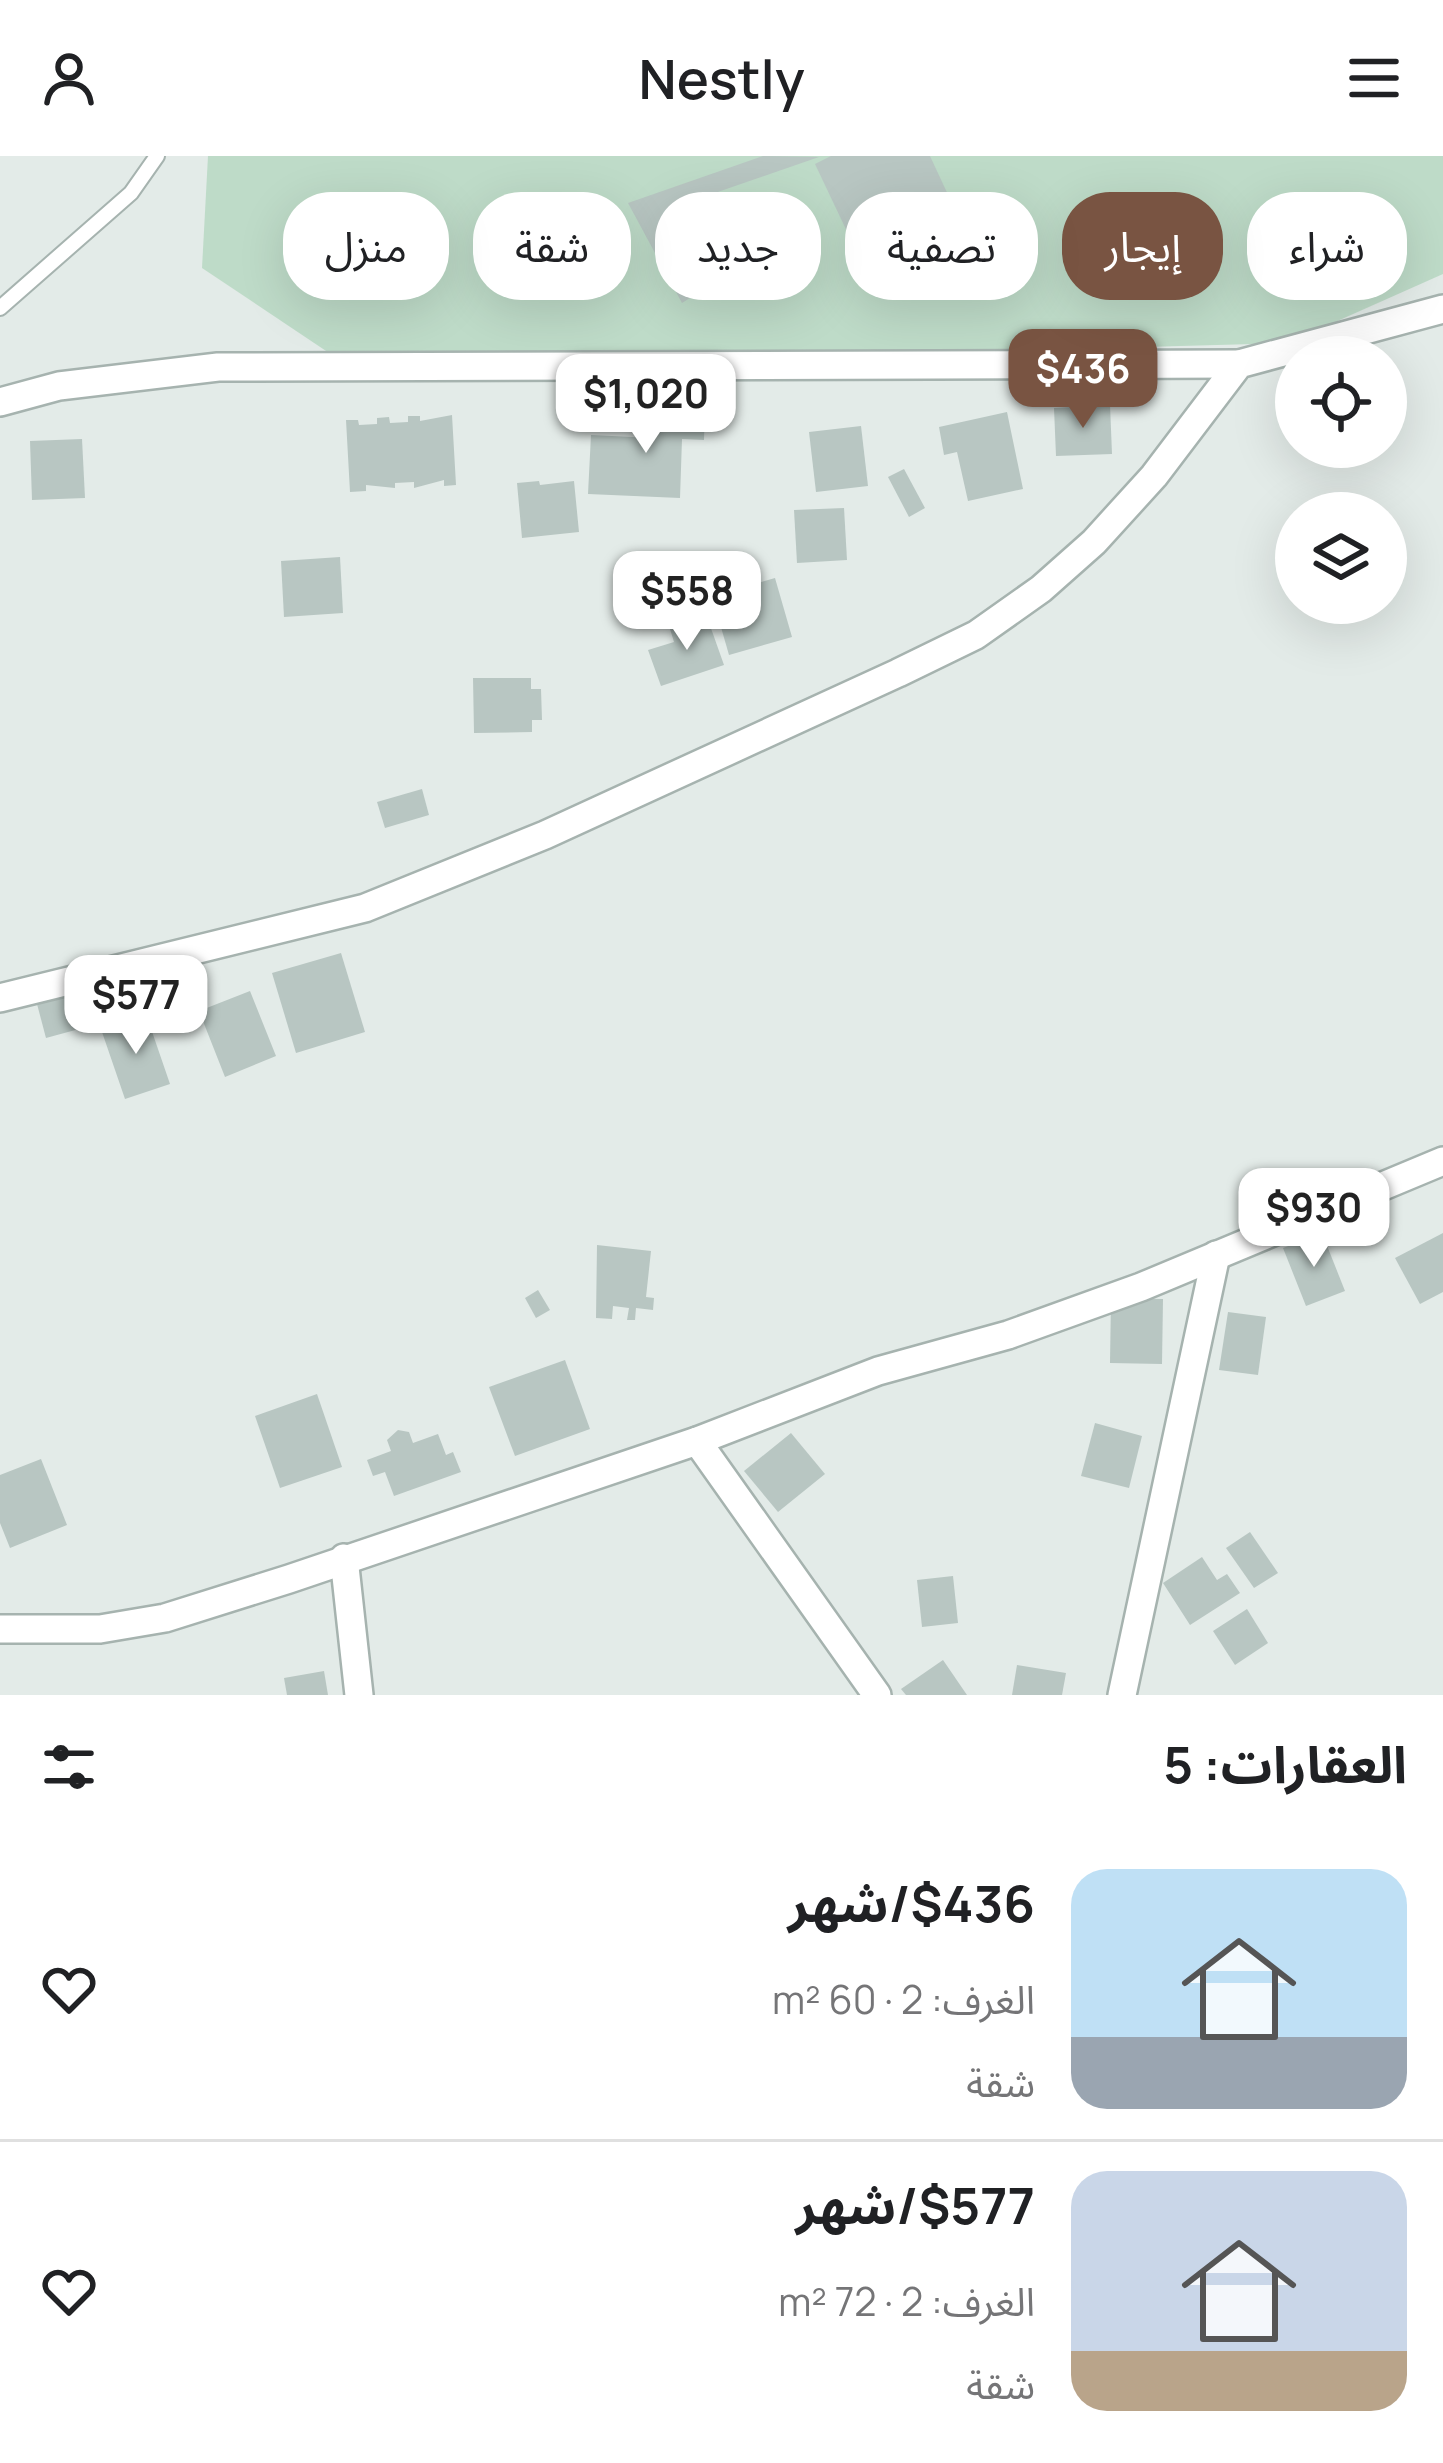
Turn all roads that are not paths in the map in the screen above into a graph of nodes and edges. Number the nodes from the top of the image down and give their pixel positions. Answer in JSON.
{"nodes":[{"id":1,"x":157,"y":156,"type":"edge"},
{"id":2,"x":0,"y":308,"type":"edge"},
{"id":3,"x":1443,"y":309,"type":"edge"},
{"id":4,"x":1239,"y":364,"type":"junction"},
{"id":5,"x":0,"y":402,"type":"edge"},
{"id":6,"x":0,"y":998,"type":"edge"},
{"id":7,"x":1443,"y":1161,"type":"edge"},
{"id":8,"x":1216,"y":1255,"type":"junction"},
{"id":9,"x":697,"y":1441,"type":"junction"},
{"id":10,"x":344,"y":1558,"type":"junction"},
{"id":11,"x":0,"y":1629,"type":"edge"},
{"id":12,"x":359,"y":1695,"type":"edge"},
{"id":13,"x":877,"y":1695,"type":"edge"},
{"id":14,"x":1122,"y":1695,"type":"edge"}],
"edges":[{"from":1,"to":2,"type":"lane"},
{"from":3,"to":4,"type":"street"},
{"from":4,"to":5,"type":"street"},
{"from":4,"to":6,"type":"street"},
{"from":7,"to":8,"type":"street"},
{"from":8,"to":9,"type":"street"},
{"from":8,"to":14,"type":"street"},
{"from":9,"to":10,"type":"street"},
{"from":9,"to":13,"type":"street"},
{"from":10,"to":11,"type":"street"},
{"from":10,"to":12,"type":"street"}]}
